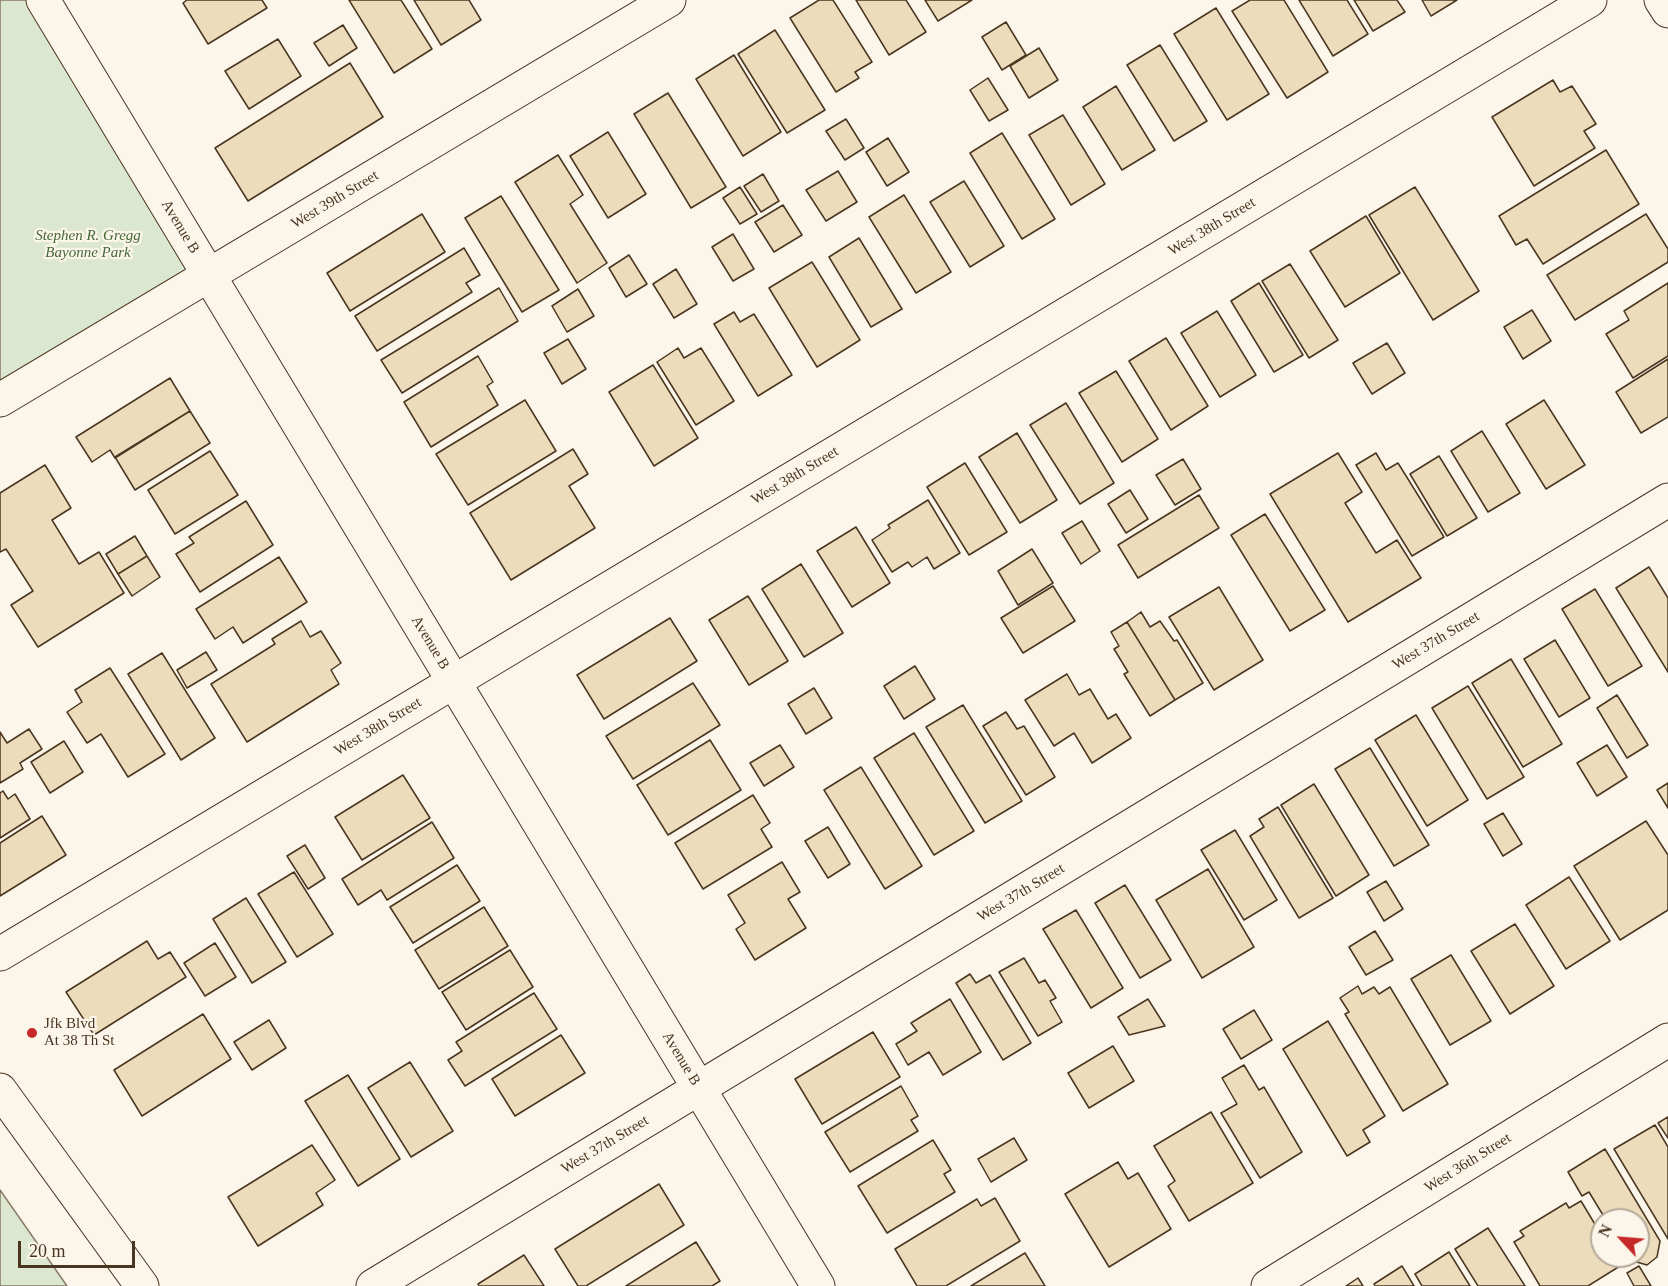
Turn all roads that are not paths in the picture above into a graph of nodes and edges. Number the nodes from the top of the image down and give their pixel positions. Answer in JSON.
{"nodes":[{"id":1,"x":43,"y":0,"type":"edge"},
{"id":2,"x":669,"y":0,"type":"edge"},
{"id":3,"x":1590,"y":0,"type":"edge"},
{"id":4,"x":1661,"y":0,"type":"edge"},
{"id":5,"x":1668,"y":11,"type":"edge"},
{"id":6,"x":209,"y":275,"type":"junction"},
{"id":7,"x":0,"y":400,"type":"edge"},
{"id":8,"x":1668,"y":500,"type":"edge"},
{"id":9,"x":453,"y":681,"type":"junction"},
{"id":10,"x":0,"y":954,"type":"edge"},
{"id":11,"x":1668,"y":1040,"type":"edge"},
{"id":12,"x":699,"y":1089,"type":"junction"},
{"id":13,"x":0,"y":1090,"type":"edge"},
{"id":14,"x":142,"y":1286,"type":"edge"},
{"id":15,"x":373,"y":1286,"type":"edge"},
{"id":16,"x":818,"y":1286,"type":"edge"},
{"id":17,"x":1268,"y":1286,"type":"edge"}],
"edges":[{"from":1,"to":6,"type":"street","name":"Avenue B"},
{"from":2,"to":6,"type":"street","name":"West 39th Street"},
{"from":3,"to":9,"type":"street","name":"West 38th Street"},
{"from":4,"to":5,"type":"street"},
{"from":6,"to":7,"type":"street","name":"West 39th Street"},
{"from":6,"to":9,"type":"street","name":"Avenue B"},
{"from":8,"to":12,"type":"street","name":"West 37th Street"},
{"from":9,"to":10,"type":"street","name":"West 38th Street"},
{"from":9,"to":12,"type":"street","name":"Avenue B"},
{"from":11,"to":17,"type":"street","name":"West 36th Street"},
{"from":12,"to":15,"type":"street","name":"West 37th Street"},
{"from":12,"to":16,"type":"street","name":"Avenue B"},
{"from":13,"to":14,"type":"street"}]}
